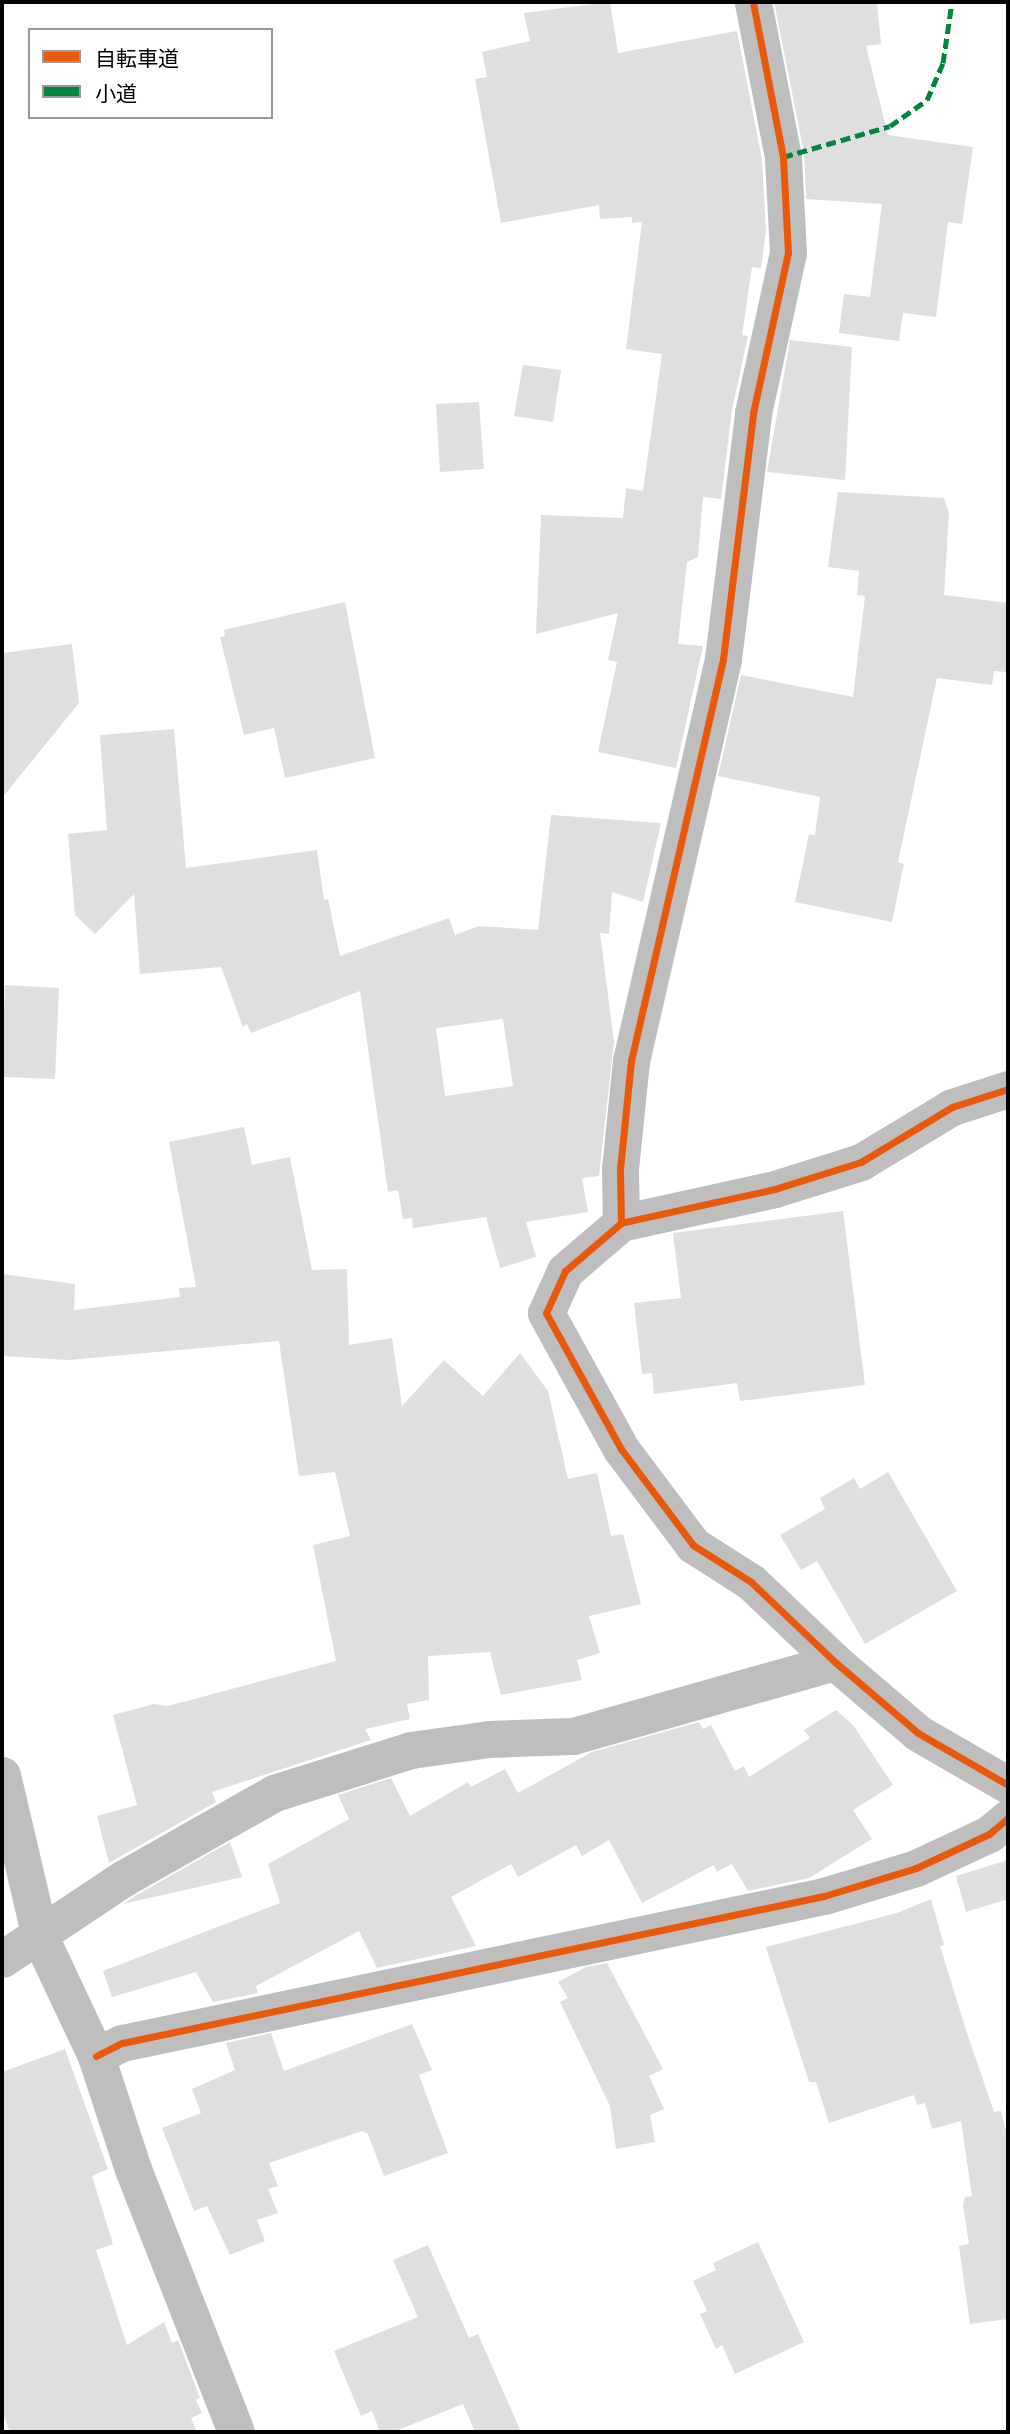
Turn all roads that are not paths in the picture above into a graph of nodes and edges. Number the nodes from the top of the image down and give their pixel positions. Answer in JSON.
{"nodes":[{"id":1,"x":753,"y":2,"type":"edge"},
{"id":2,"x":1008,"y":1089,"type":"edge"},
{"id":3,"x":621,"y":1223,"type":"junction"},
{"id":4,"x":835,"y":1662,"type":"junction"},
{"id":5,"x":2,"y":1775,"type":"edge"},
{"id":6,"x":1008,"y":1785,"type":"edge"},
{"id":7,"x":1008,"y":1818,"type":"edge"},
{"id":8,"x":40,"y":1937,"type":"junction"},
{"id":9,"x":2,"y":1959,"type":"edge"},
{"id":10,"x":96,"y":2056,"type":"junction"},
{"id":11,"x":236,"y":2432,"type":"edge"}],
"edges":[{"from":1,"to":3,"type":"street"},
{"from":2,"to":3,"type":"street"},
{"from":3,"to":4,"type":"street"},
{"from":4,"to":6,"type":"street"},
{"from":4,"to":8,"type":"street"},
{"from":5,"to":8,"type":"street"},
{"from":7,"to":10,"type":"street"},
{"from":8,"to":9,"type":"street"},
{"from":8,"to":10,"type":"street"},
{"from":10,"to":11,"type":"street"}]}
